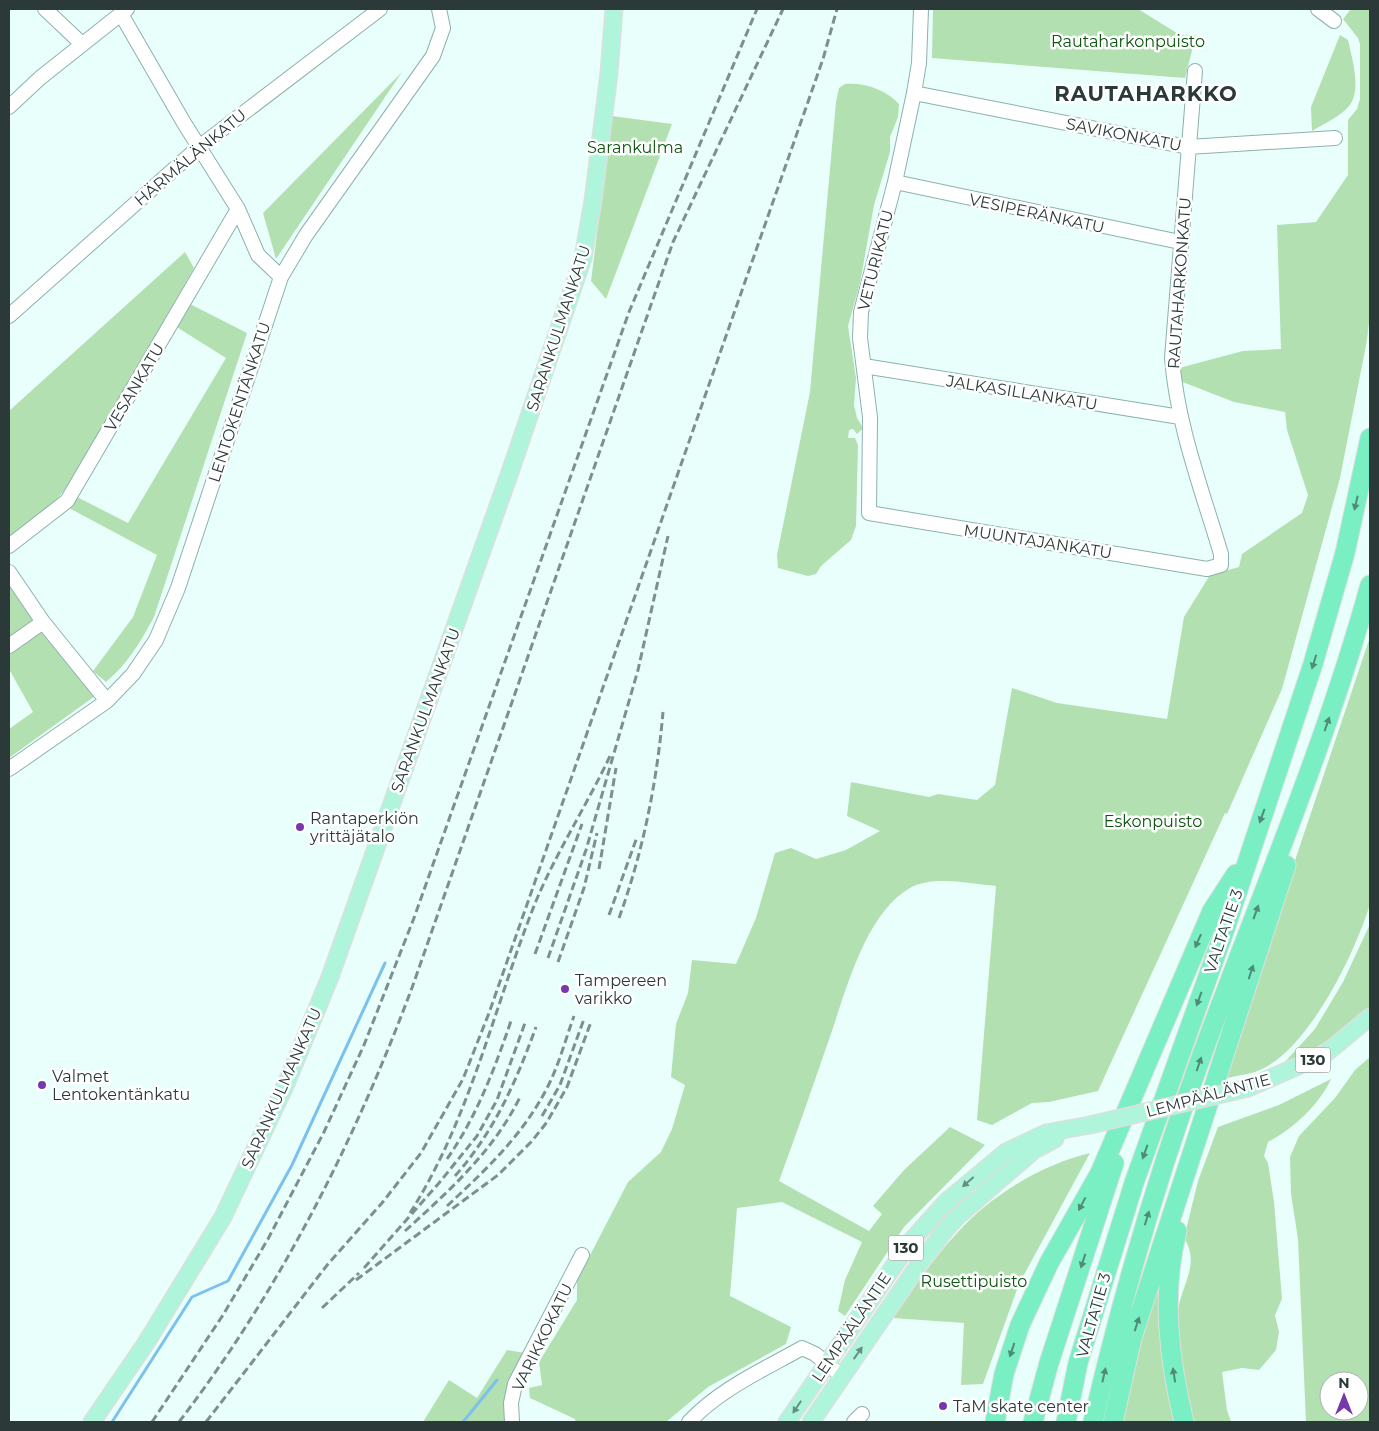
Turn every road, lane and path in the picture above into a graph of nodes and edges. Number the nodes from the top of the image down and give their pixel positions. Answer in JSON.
{"nodes":[{"id":1,"x":44,"y":9,"type":"edge"},
{"id":2,"x":380,"y":9,"type":"edge"},
{"id":3,"x":439,"y":9,"type":"edge"},
{"id":4,"x":614,"y":9,"type":"edge"},
{"id":5,"x":921,"y":9,"type":"edge"},
{"id":6,"x":1318,"y":9,"type":"edge"},
{"id":7,"x":124,"y":11,"type":"edge"},
{"id":8,"x":1334,"y":22,"type":"dead end"},
{"id":9,"x":82,"y":44,"type":"junction"},
{"id":10,"x":1195,"y":71,"type":"dead end"},
{"id":11,"x":914,"y":93,"type":"junction"},
{"id":12,"x":9,"y":107,"type":"edge"},
{"id":13,"x":1335,"y":138,"type":"dead end"},
{"id":14,"x":199,"y":147,"type":"junction"},
{"id":15,"x":1188,"y":147,"type":"junction"},
{"id":16,"x":895,"y":182,"type":"junction"},
{"id":17,"x":238,"y":209,"type":"junction"},
{"id":18,"x":1180,"y":242,"type":"junction"},
{"id":19,"x":282,"y":277,"type":"junction"},
{"id":20,"x":9,"y":316,"type":"edge"},
{"id":21,"x":864,"y":366,"type":"junction"},
{"id":22,"x":1180,"y":417,"type":"junction"},
{"id":23,"x":1370,"y":438,"type":"edge"},
{"id":24,"x":869,"y":513,"type":"joint"},
{"id":25,"x":9,"y":546,"type":"edge"},
{"id":26,"x":1207,"y":569,"type":"joint"},
{"id":27,"x":9,"y":572,"type":"edge"},
{"id":28,"x":1370,"y":585,"type":"edge"},
{"id":29,"x":43,"y":622,"type":"junction"},
{"id":30,"x":9,"y":646,"type":"edge"},
{"id":31,"x":107,"y":702,"type":"junction"},
{"id":32,"x":9,"y":770,"type":"edge"},
{"id":33,"x":1311,"y":770,"type":"junction"},
{"id":34,"x":1249,"y":854,"type":"junction"},
{"id":35,"x":1370,"y":1017,"type":"edge"},
{"id":36,"x":1146,"y":1065,"type":"junction"},
{"id":37,"x":1090,"y":1125,"type":"junction"},
{"id":38,"x":1199,"y":1136,"type":"junction"},
{"id":39,"x":582,"y":1255,"type":"dead end"},
{"id":40,"x":1078,"y":1363,"type":"junction"},
{"id":41,"x":827,"y":1364,"type":"junction"},
{"id":42,"x":842,"y":1376,"type":"junction"},
{"id":43,"x":92,"y":1422,"type":"edge"},
{"id":44,"x":512,"y":1422,"type":"edge"},
{"id":45,"x":689,"y":1422,"type":"edge"},
{"id":46,"x":787,"y":1422,"type":"edge"},
{"id":47,"x":811,"y":1422,"type":"edge"},
{"id":48,"x":995,"y":1422,"type":"edge"},
{"id":49,"x":1033,"y":1422,"type":"edge"},
{"id":50,"x":1058,"y":1422,"type":"edge"},
{"id":51,"x":1066,"y":1422,"type":"edge"},
{"id":52,"x":1093,"y":1422,"type":"edge"},
{"id":53,"x":1113,"y":1422,"type":"edge"},
{"id":54,"x":1184,"y":1422,"type":"edge"}],
"edges":[{"from":1,"to":9,"type":"street"},
{"from":2,"to":14,"type":"street","name":"HÄRMÄLÄNKATU"},
{"from":3,"to":19,"type":"street","name":"LENTOKENTÄNKATU"},
{"from":4,"to":43,"type":"main road","name":"SARANKULMANKATU"},
{"from":5,"to":11,"type":"street","name":"VETURIKATU"},
{"from":6,"to":8,"type":"street"},
{"from":7,"to":9,"type":"street"},
{"from":7,"to":14,"type":"street"},
{"from":9,"to":12,"type":"street"},
{"from":10,"to":15,"type":"street","name":"RAUTAHARKONKATU"},
{"from":11,"to":15,"type":"street","name":"SAVIKONKATU"},
{"from":11,"to":16,"type":"street","name":"VETURIKATU"},
{"from":13,"to":15,"type":"street","name":"SAVIKONKATU"},
{"from":14,"to":17,"type":"street"},
{"from":14,"to":20,"type":"street","name":"HÄRMÄLÄNKATU"},
{"from":15,"to":18,"type":"street","name":"RAUTAHARKONKATU"},
{"from":16,"to":18,"type":"street","name":"VESIPERÄNKATU"},
{"from":16,"to":21,"type":"street","name":"VETURIKATU"},
{"from":17,"to":19,"type":"street"},
{"from":17,"to":25,"type":"street","name":"VESANKATU"},
{"from":18,"to":22,"type":"street","name":"RAUTAHARKONKATU"},
{"from":19,"to":31,"type":"street","name":"LENTOKENTÄNKATU"},
{"from":21,"to":22,"type":"street","name":"JALKASILLANKATU"},
{"from":21,"to":24,"type":"street","name":"VETURIKATU"},
{"from":22,"to":26,"type":"street","name":"RAUTAHARKONKATU"},
{"from":23,"to":34,"type":"highway","name":"VALTATIE 3","one_way":true},
{"from":24,"to":26,"type":"street","name":"MUUNTAJANKATU"},
{"from":27,"to":29,"type":"street"},
{"from":33,"to":28,"type":"highway","name":"VALTATIE 3","one_way":true},
{"from":29,"to":30,"type":"street"},
{"from":29,"to":31,"type":"street"},
{"from":31,"to":32,"type":"street","name":"LENTOKENTÄNKATU"},
{"from":38,"to":33,"type":"highway","one_way":true},
{"from":52,"to":33,"type":"highway","name":"VALTATIE 3","one_way":true},
{"from":34,"to":36,"type":"highway","one_way":true},
{"from":34,"to":40,"type":"highway","name":"VALTATIE 3","one_way":true},
{"from":35,"to":37,"type":"main road","name":"LEMPÄÄLÄNTIE","number":"130","bridge":true},
{"from":36,"to":48,"type":"highway","one_way":true},
{"from":36,"to":49,"type":"highway","one_way":true},
{"from":37,"to":41,"type":"main road","name":"LEMPÄÄLÄNTIE","number":"130","one_way":true},
{"from":42,"to":37,"type":"main road","name":"LEMPÄÄLÄNTIE","number":"130","one_way":true},
{"from":53,"to":38,"type":"highway","one_way":true},
{"from":54,"to":38,"type":"highway","one_way":true},
{"from":39,"to":44,"type":"street","name":"VARIKKOKATU"},
{"from":40,"to":50,"type":"highway"},
{"from":40,"to":51,"type":"highway","name":"VALTATIE 3"},
{"from":41,"to":42,"type":"street"},
{"from":41,"to":45,"type":"street"},
{"from":41,"to":46,"type":"main road","name":"LEMPÄÄLÄNTIE","number":"130","one_way":true},
{"from":42,"to":47,"type":"main road","name":"LEMPÄÄLÄNTIE","number":"130"}]}
